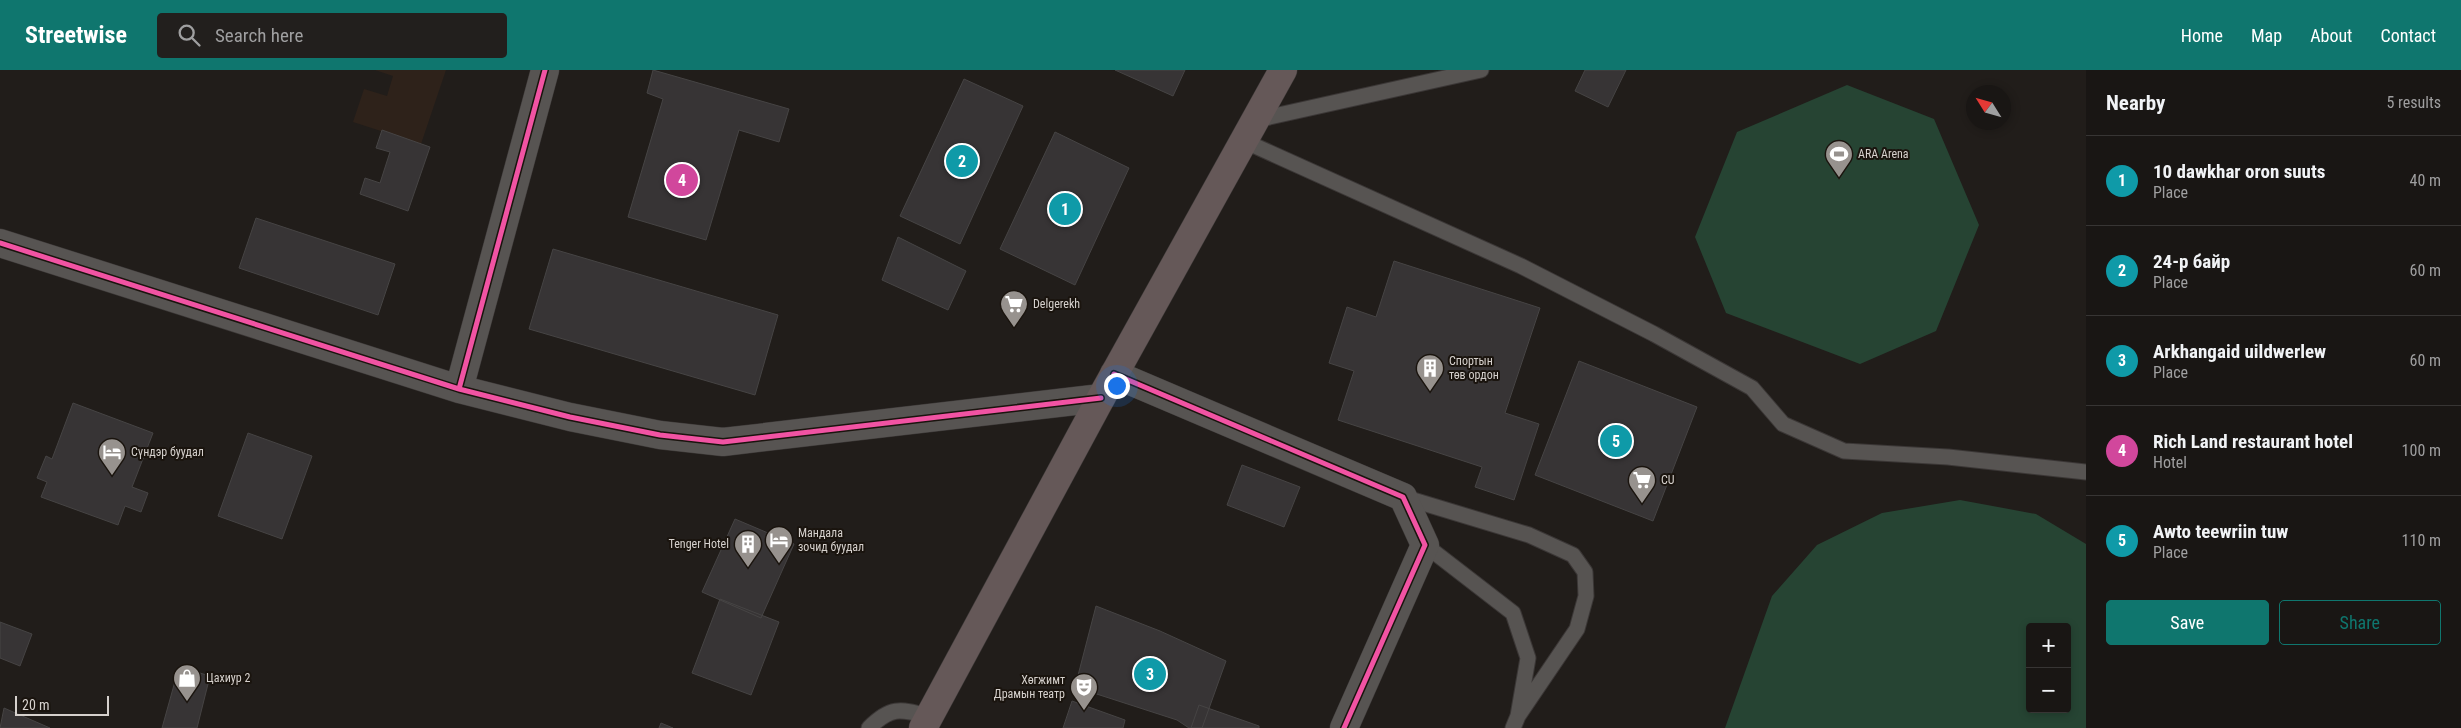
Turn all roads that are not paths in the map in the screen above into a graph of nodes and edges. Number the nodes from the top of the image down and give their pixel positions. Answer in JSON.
{"nodes":[{"id":1,"x":544,"y":70,"type":"edge"},
{"id":2,"x":1283,"y":70,"type":"edge"},
{"id":3,"x":1481,"y":70,"type":"edge"},
{"id":4,"x":1250,"y":131,"type":"junction"},
{"id":5,"x":0,"y":243,"type":"edge"},
{"id":6,"x":1114,"y":374,"type":"junction"},
{"id":7,"x":459,"y":389,"type":"junction"},
{"id":8,"x":1101,"y":398,"type":"junction"},
{"id":9,"x":2086,"y":472,"type":"edge"},
{"id":10,"x":1402,"y":497,"type":"junction"},
{"id":11,"x":1425,"y":544,"type":"junction"},
{"id":12,"x":926,"y":722,"type":"edge"},
{"id":13,"x":1515,"y":722,"type":"edge"},
{"id":14,"x":869,"y":728,"type":"edge"},
{"id":15,"x":1344,"y":728,"type":"edge"}],
"edges":[{"from":1,"to":7,"type":"street"},
{"from":2,"to":4,"type":"highway"},
{"from":3,"to":4,"type":"lane"},
{"from":4,"to":6,"type":"highway"},
{"from":4,"to":9,"type":"lane"},
{"from":5,"to":7,"type":"street"},
{"from":6,"to":8,"type":"highway"},
{"from":6,"to":10,"type":"street"},
{"from":7,"to":8,"type":"street"},
{"from":8,"to":12,"type":"highway"},
{"from":10,"to":11,"type":"street"},
{"from":10,"to":13,"type":"lane"},
{"from":11,"to":13,"type":"lane"},
{"from":11,"to":15,"type":"street"},
{"from":12,"to":14,"type":"lane"}]}
